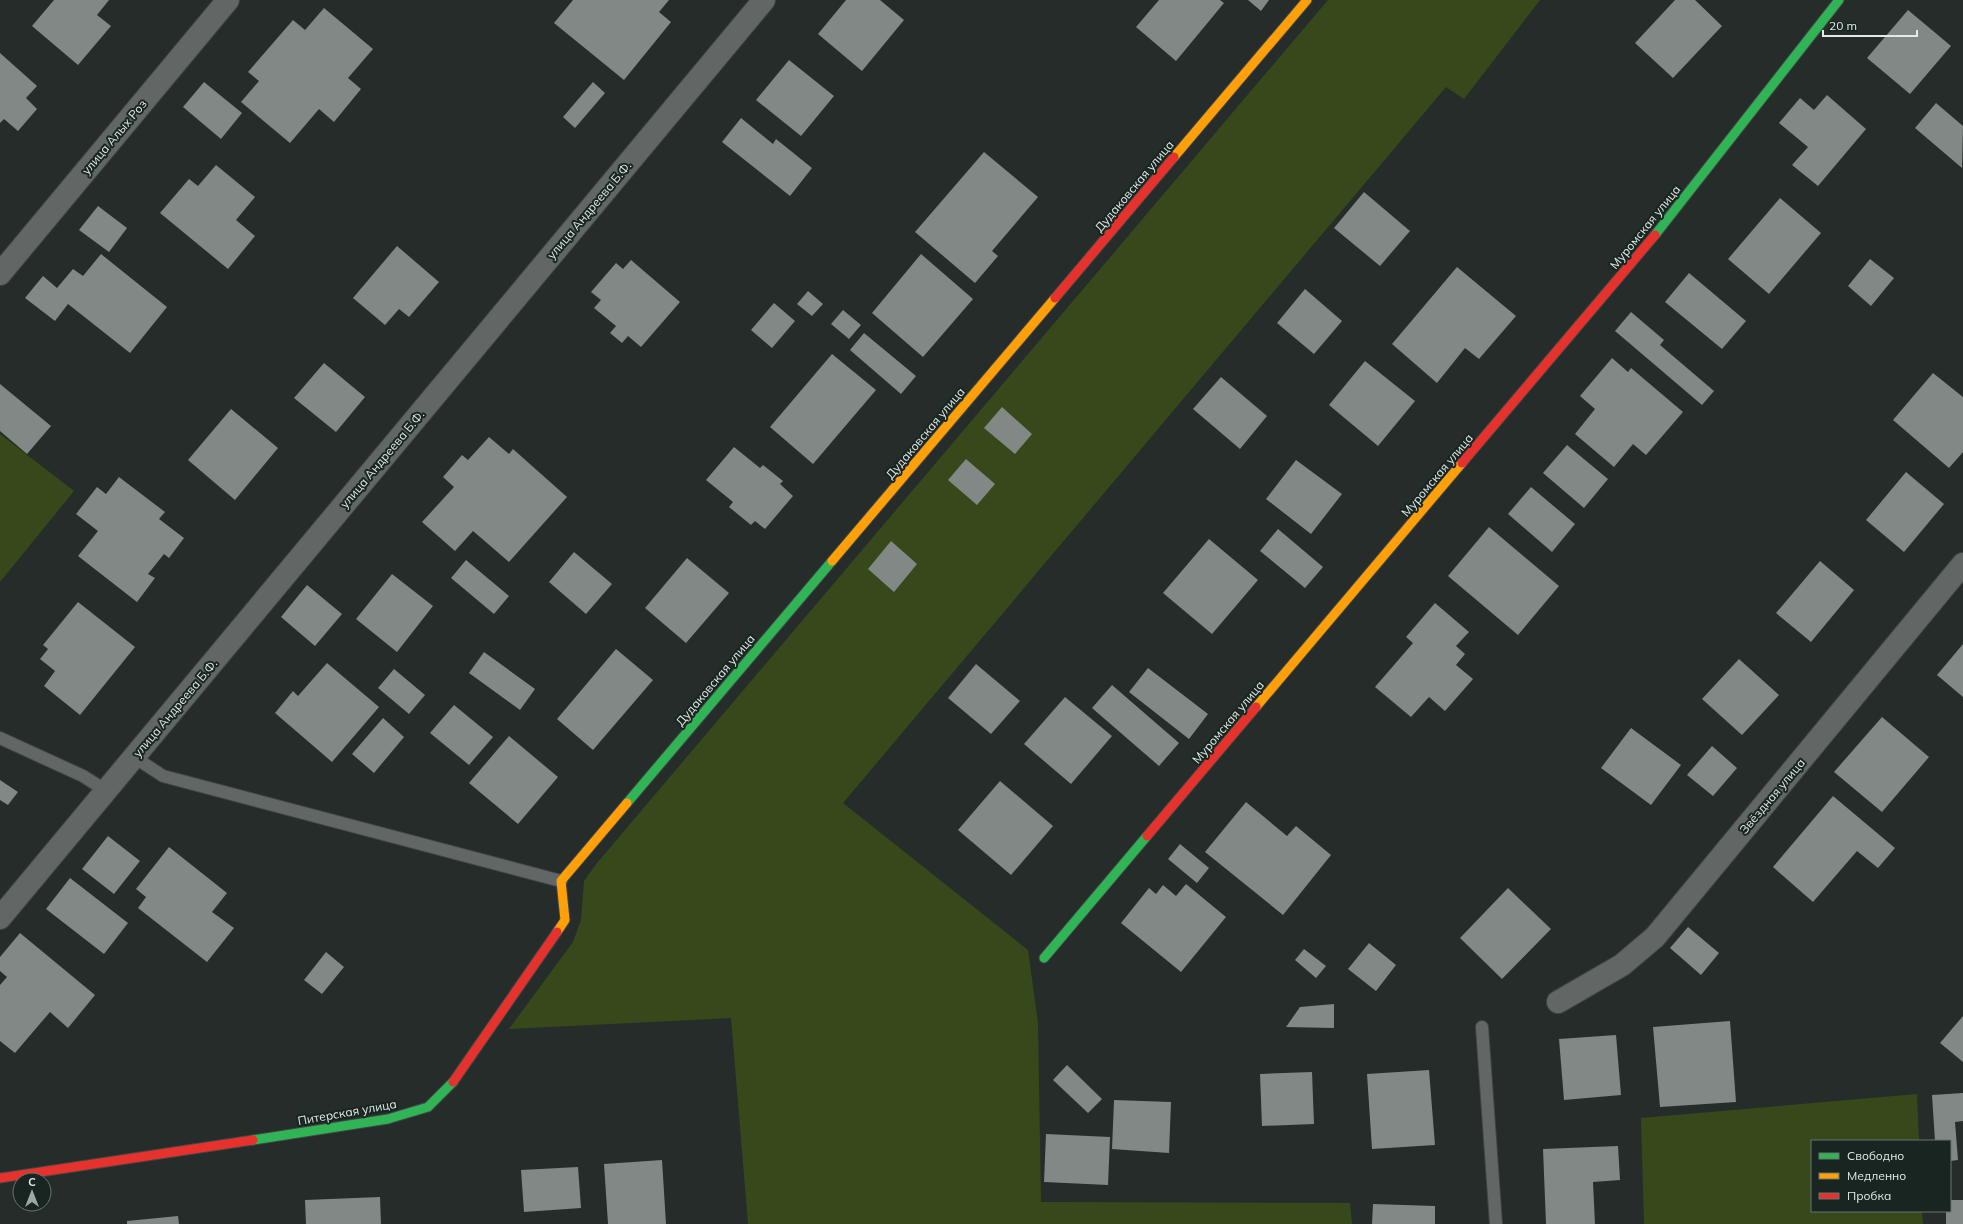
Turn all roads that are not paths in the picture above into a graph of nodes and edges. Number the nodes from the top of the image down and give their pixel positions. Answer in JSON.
{"nodes":[{"id":1,"x":228,"y":0,"type":"edge"},
{"id":2,"x":764,"y":0,"type":"edge"},
{"id":3,"x":1307,"y":0,"type":"edge"},
{"id":4,"x":1839,"y":0,"type":"edge"},
{"id":5,"x":0,"y":274,"type":"edge"},
{"id":6,"x":1963,"y":564,"type":"edge"},
{"id":7,"x":0,"y":738,"type":"edge"},
{"id":8,"x":134,"y":757,"type":"junction"},
{"id":9,"x":105,"y":790,"type":"junction"},
{"id":10,"x":561,"y":881,"type":"junction"},
{"id":11,"x":0,"y":918,"type":"edge"},
{"id":12,"x":1044,"y":958,"type":"dead end"},
{"id":13,"x":1558,"y":1002,"type":"dead end"},
{"id":14,"x":1482,"y":1027,"type":"dead end"},
{"id":15,"x":0,"y":1178,"type":"edge"},
{"id":16,"x":1496,"y":1224,"type":"edge"}],
"edges":[{"from":1,"to":5,"type":"street","name":"улица Алых Роз"},
{"from":2,"to":8,"type":"street","name":"улица Андреева Б.Ф."},
{"from":3,"to":10,"type":"street","name":"Дудаковская улица"},
{"from":4,"to":12,"type":"street","name":"Муромская улица"},
{"from":6,"to":13,"type":"street","name":"Звёздная улица"},
{"from":7,"to":9,"type":"lane"},
{"from":8,"to":9,"type":"street","name":"улица Андреева Б.Ф."},
{"from":8,"to":10,"type":"lane"},
{"from":9,"to":11,"type":"street","name":"улица Андреева Б.Ф."},
{"from":10,"to":15,"type":"street","name":"Питерская улица"},
{"from":14,"to":16,"type":"lane"}]}
